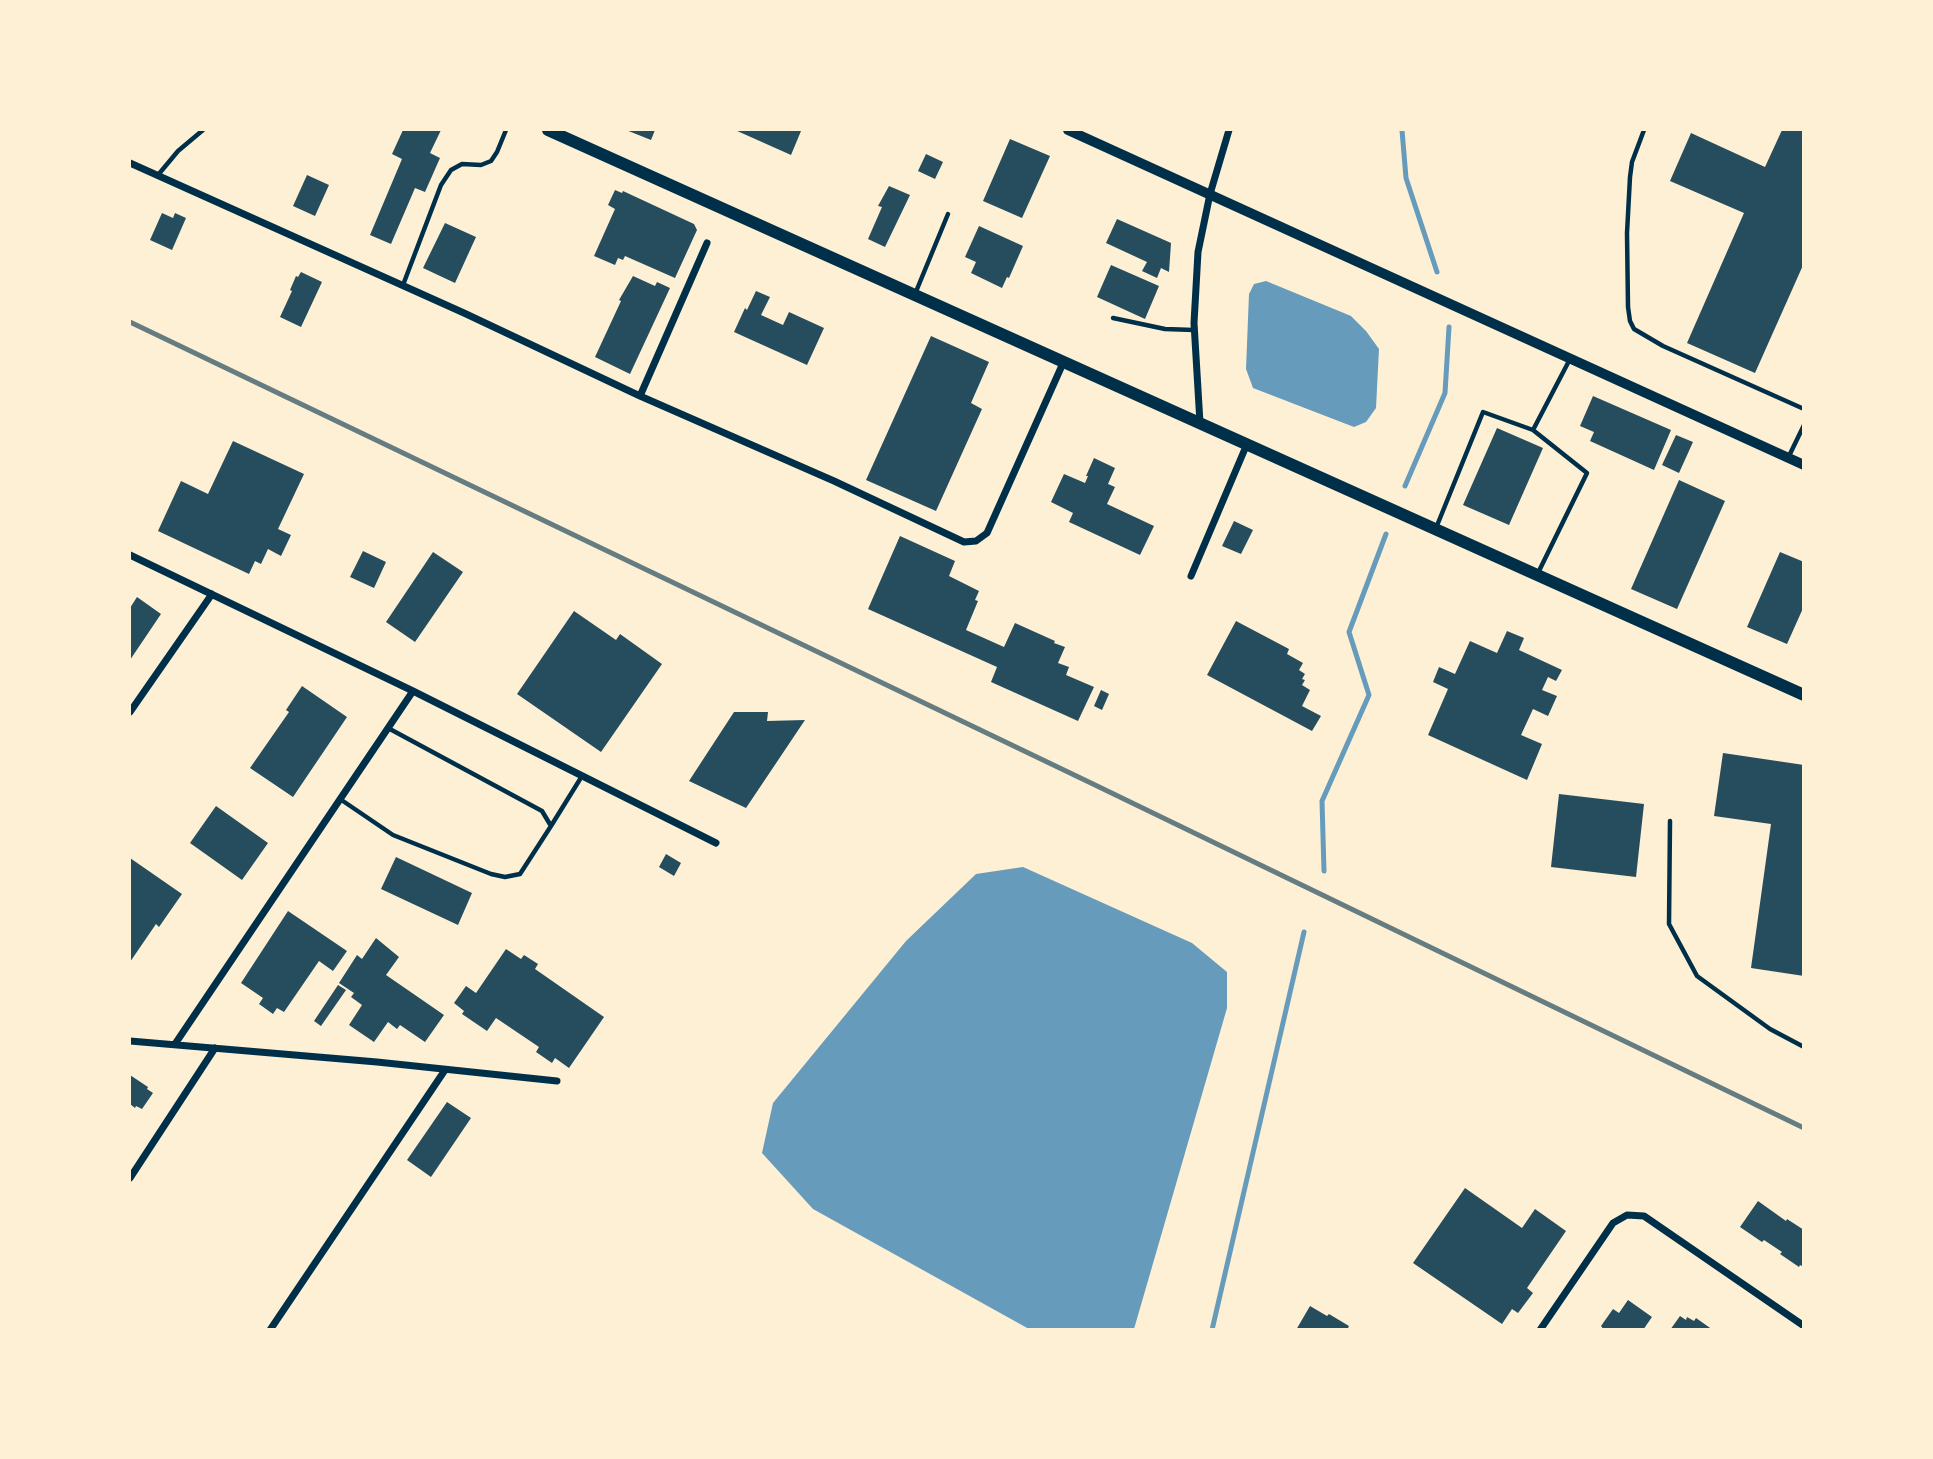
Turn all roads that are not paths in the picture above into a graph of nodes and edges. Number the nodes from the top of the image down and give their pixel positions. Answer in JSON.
{"nodes":[{"id":1,"x":203,"y":130,"type":"edge"},
{"id":2,"x":506,"y":130,"type":"edge"},
{"id":3,"x":548,"y":130,"type":"edge"},
{"id":4,"x":1068,"y":130,"type":"edge"},
{"id":5,"x":1228,"y":130,"type":"edge"},
{"id":6,"x":1644,"y":130,"type":"edge"},
{"id":7,"x":130,"y":163,"type":"edge"},
{"id":8,"x":157,"y":175,"type":"junction"},
{"id":9,"x":1210,"y":194,"type":"junction"},
{"id":10,"x":948,"y":214,"type":"dead end"},
{"id":11,"x":707,"y":243,"type":"dead end"},
{"id":12,"x":403,"y":286,"type":"junction"},
{"id":13,"x":915,"y":294,"type":"junction"},
{"id":14,"x":1113,"y":318,"type":"dead end"},
{"id":15,"x":1195,"y":330,"type":"junction"},
{"id":16,"x":1571,"y":358,"type":"junction"},
{"id":17,"x":1064,"y":361,"type":"junction"},
{"id":18,"x":640,"y":396,"type":"junction"},
{"id":19,"x":1804,"y":409,"type":"edge"},
{"id":20,"x":1200,"y":424,"type":"junction"},
{"id":21,"x":1804,"y":425,"type":"edge"},
{"id":22,"x":1532,"y":430,"type":"junction"},
{"id":23,"x":1247,"y":444,"type":"junction"},
{"id":24,"x":1788,"y":458,"type":"junction"},
{"id":25,"x":1804,"y":465,"type":"edge"},
{"id":26,"x":1436,"y":529,"type":"junction"},
{"id":27,"x":130,"y":555,"type":"edge"},
{"id":28,"x":1191,"y":576,"type":"dead end"},
{"id":29,"x":1537,"y":576,"type":"junction"},
{"id":30,"x":212,"y":594,"type":"junction"},
{"id":31,"x":413,"y":691,"type":"junction"},
{"id":32,"x":1804,"y":695,"type":"edge"},
{"id":33,"x":130,"y":712,"type":"edge"},
{"id":34,"x":388,"y":728,"type":"junction"},
{"id":35,"x":582,"y":776,"type":"junction"},
{"id":36,"x":340,"y":799,"type":"junction"},
{"id":37,"x":1670,"y":821,"type":"dead end"},
{"id":38,"x":551,"y":826,"type":"junction"},
{"id":39,"x":716,"y":843,"type":"dead end"},
{"id":40,"x":130,"y":1041,"type":"edge"},
{"id":41,"x":175,"y":1044,"type":"junction"},
{"id":42,"x":1804,"y":1046,"type":"edge"},
{"id":43,"x":215,"y":1048,"type":"junction"},
{"id":44,"x":445,"y":1070,"type":"junction"},
{"id":45,"x":557,"y":1082,"type":"dead end"},
{"id":46,"x":130,"y":1178,"type":"edge"},
{"id":47,"x":1804,"y":1326,"type":"edge"},
{"id":48,"x":270,"y":1329,"type":"edge"},
{"id":49,"x":1540,"y":1329,"type":"edge"}],
"edges":[{"from":1,"to":8,"type":"lane"},
{"from":2,"to":12,"type":"lane"},
{"from":3,"to":13,"type":"main road"},
{"from":4,"to":9,"type":"street"},
{"from":5,"to":9,"type":"street"},
{"from":6,"to":19,"type":"lane"},
{"from":7,"to":8,"type":"street"},
{"from":8,"to":12,"type":"street"},
{"from":9,"to":15,"type":"street"},
{"from":9,"to":16,"type":"street"},
{"from":10,"to":13,"type":"lane"},
{"from":11,"to":18,"type":"street"},
{"from":12,"to":18,"type":"street"},
{"from":13,"to":17,"type":"main road"},
{"from":14,"to":15,"type":"lane"},
{"from":15,"to":20,"type":"street"},
{"from":16,"to":22,"type":"lane"},
{"from":16,"to":24,"type":"street"},
{"from":17,"to":18,"type":"street"},
{"from":17,"to":20,"type":"main road"},
{"from":20,"to":23,"type":"main road"},
{"from":21,"to":24,"type":"lane"},
{"from":22,"to":26,"type":"lane"},
{"from":22,"to":29,"type":"lane"},
{"from":23,"to":26,"type":"main road"},
{"from":23,"to":28,"type":"street"},
{"from":24,"to":25,"type":"street"},
{"from":26,"to":29,"type":"main road"},
{"from":27,"to":30,"type":"street"},
{"from":29,"to":32,"type":"main road"},
{"from":30,"to":31,"type":"street"},
{"from":30,"to":33,"type":"street"},
{"from":31,"to":34,"type":"street"},
{"from":31,"to":35,"type":"street"},
{"from":34,"to":36,"type":"street"},
{"from":34,"to":38,"type":"lane"},
{"from":35,"to":38,"type":"lane"},
{"from":35,"to":39,"type":"street"},
{"from":36,"to":38,"type":"lane"},
{"from":36,"to":41,"type":"street"},
{"from":37,"to":42,"type":"lane"},
{"from":40,"to":41,"type":"street"},
{"from":41,"to":43,"type":"street"},
{"from":43,"to":44,"type":"street"},
{"from":43,"to":46,"type":"street"},
{"from":44,"to":45,"type":"street"},
{"from":44,"to":48,"type":"street"},
{"from":47,"to":49,"type":"street"}]}
